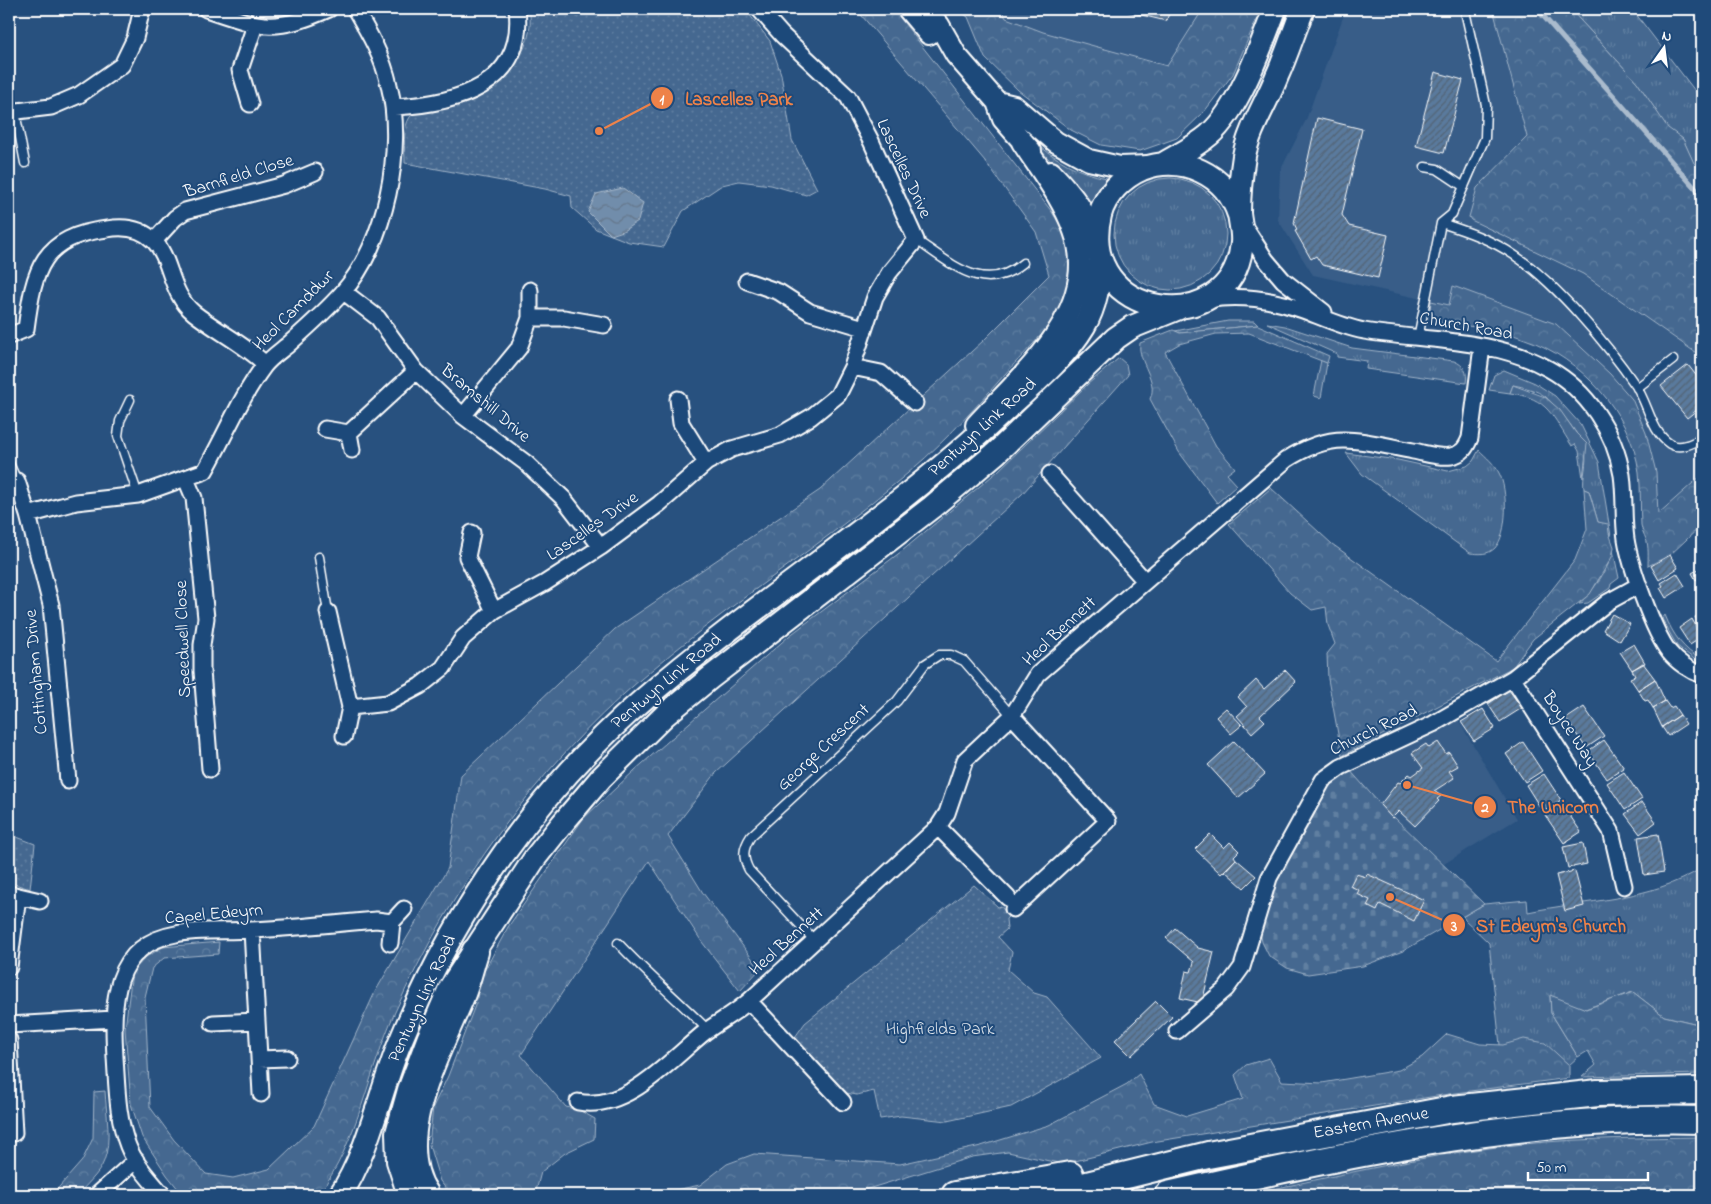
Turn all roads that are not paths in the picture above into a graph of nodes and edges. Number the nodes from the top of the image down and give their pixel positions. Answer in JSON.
{"nodes":[{"id":1,"x":142,"y":9,"type":"edge"},
{"id":2,"x":206,"y":9,"type":"edge"},
{"id":3,"x":329,"y":9,"type":"edge"},
{"id":4,"x":355,"y":9,"type":"edge"},
{"id":5,"x":517,"y":9,"type":"edge"},
{"id":6,"x":759,"y":9,"type":"edge"},
{"id":7,"x":908,"y":9,"type":"edge"},
{"id":8,"x":925,"y":9,"type":"edge"},
{"id":9,"x":1275,"y":9,"type":"edge"},
{"id":10,"x":1303,"y":9,"type":"edge"},
{"id":11,"x":1465,"y":11,"type":"dead end"},
{"id":12,"x":255,"y":25,"type":"junction"},
{"id":13,"x":956,"y":55,"type":"junction"},
{"id":14,"x":996,"y":102,"type":"junction"},
{"id":15,"x":250,"y":104,"type":"dead end"},
{"id":16,"x":394,"y":107,"type":"junction"},
{"id":17,"x":12,"y":112,"type":"edge"},
{"id":18,"x":1022,"y":142,"type":"junction"},
{"id":19,"x":25,"y":163,"type":"dead end"},
{"id":20,"x":1157,"y":165,"type":"junction"},
{"id":21,"x":1425,"y":168,"type":"dead end"},
{"id":22,"x":315,"y":172,"type":"dead end"},
{"id":23,"x":1464,"y":187,"type":"junction"},
{"id":24,"x":1240,"y":217,"type":"junction"},
{"id":25,"x":1441,"y":223,"type":"junction"},
{"id":26,"x":916,"y":240,"type":"junction"},
{"id":27,"x":154,"y":241,"type":"junction"},
{"id":28,"x":1099,"y":251,"type":"junction"},
{"id":29,"x":1023,"y":263,"type":"dead end"},
{"id":30,"x":747,"y":281,"type":"dead end"},
{"id":31,"x":530,"y":290,"type":"dead end"},
{"id":32,"x":344,"y":292,"type":"junction"},
{"id":33,"x":1203,"y":301,"type":"junction"},
{"id":34,"x":1180,"y":308,"type":"junction"},
{"id":35,"x":530,"y":318,"type":"junction"},
{"id":36,"x":604,"y":325,"type":"dead end"},
{"id":37,"x":1340,"y":325,"type":"junction"},
{"id":38,"x":864,"y":328,"type":"junction"},
{"id":39,"x":9,"y":336,"type":"edge"},
{"id":40,"x":1418,"y":338,"type":"junction"},
{"id":41,"x":1482,"y":347,"type":"junction"},
{"id":42,"x":1673,"y":360,"type":"dead end"},
{"id":43,"x":265,"y":364,"type":"junction"},
{"id":44,"x":852,"y":367,"type":"junction"},
{"id":45,"x":416,"y":371,"type":"junction"},
{"id":46,"x":1637,"y":388,"type":"junction"},
{"id":47,"x":678,"y":398,"type":"dead end"},
{"id":48,"x":130,"y":400,"type":"dead end"},
{"id":49,"x":915,"y":404,"type":"dead end"},
{"id":50,"x":463,"y":416,"type":"junction"},
{"id":51,"x":325,"y":429,"type":"dead end"},
{"id":52,"x":349,"y":433,"type":"junction"},
{"id":53,"x":1702,"y":438,"type":"edge"},
{"id":54,"x":352,"y":450,"type":"dead end"},
{"id":55,"x":9,"y":463,"type":"edge"},
{"id":56,"x":706,"y":463,"type":"junction"},
{"id":57,"x":1050,"y":474,"type":"dead end"},
{"id":58,"x":186,"y":479,"type":"junction"},
{"id":59,"x":926,"y":480,"type":"junction"},
{"id":60,"x":17,"y":481,"type":"joint"},
{"id":61,"x":138,"y":495,"type":"junction"},
{"id":62,"x":28,"y":515,"type":"junction"},
{"id":63,"x":472,"y":533,"type":"dead end"},
{"id":64,"x":601,"y":547,"type":"junction"},
{"id":65,"x":319,"y":557,"type":"dead end"},
{"id":66,"x":1145,"y":582,"type":"junction"},
{"id":67,"x":1639,"y":585,"type":"junction"},
{"id":68,"x":494,"y":611,"type":"junction"},
{"id":69,"x":328,"y":612,"type":"joint"},
{"id":70,"x":1702,"y":675,"type":"edge"},
{"id":71,"x":1513,"y":678,"type":"junction"},
{"id":72,"x":350,"y":707,"type":"junction"},
{"id":73,"x":1012,"y":716,"type":"junction"},
{"id":74,"x":344,"y":736,"type":"dead end"},
{"id":75,"x":210,"y":769,"type":"dead end"},
{"id":76,"x":68,"y":781,"type":"dead end"},
{"id":77,"x":938,"y":827,"type":"junction"},
{"id":78,"x":1624,"y":886,"type":"dead end"},
{"id":79,"x":14,"y":895,"type":"edge"},
{"id":80,"x":40,"y":901,"type":"dead end"},
{"id":81,"x":404,"y":908,"type":"dead end"},
{"id":82,"x":392,"y":922,"type":"junction"},
{"id":83,"x":252,"y":930,"type":"junction"},
{"id":84,"x":816,"y":941,"type":"junction"},
{"id":85,"x":390,"y":943,"type":"dead end"},
{"id":86,"x":618,"y":943,"type":"dead end"},
{"id":87,"x":475,"y":952,"type":"junction"},
{"id":88,"x":9,"y":967,"type":"edge"},
{"id":89,"x":749,"y":1001,"type":"junction"},
{"id":90,"x":114,"y":1019,"type":"junction"},
{"id":91,"x":256,"y":1021,"type":"junction"},
{"id":92,"x":213,"y":1023,"type":"dead end"},
{"id":93,"x":9,"y":1025,"type":"edge"},
{"id":94,"x":708,"y":1030,"type":"junction"},
{"id":95,"x":1177,"y":1031,"type":"dead end"},
{"id":96,"x":9,"y":1040,"type":"edge"},
{"id":97,"x":287,"y":1058,"type":"dead end"},
{"id":98,"x":259,"y":1059,"type":"junction"},
{"id":99,"x":1702,"y":1091,"type":"edge"},
{"id":100,"x":261,"y":1094,"type":"dead end"},
{"id":101,"x":578,"y":1102,"type":"dead end"},
{"id":102,"x":843,"y":1102,"type":"dead end"},
{"id":103,"x":1702,"y":1120,"type":"edge"},
{"id":104,"x":14,"y":1133,"type":"dead end"},
{"id":105,"x":1208,"y":1155,"type":"junction"},
{"id":106,"x":136,"y":1160,"type":"junction"},
{"id":107,"x":1216,"y":1184,"type":"junction"},
{"id":108,"x":97,"y":1195,"type":"edge"},
{"id":109,"x":163,"y":1195,"type":"edge"},
{"id":110,"x":340,"y":1195,"type":"edge"},
{"id":111,"x":409,"y":1195,"type":"edge"},
{"id":112,"x":426,"y":1195,"type":"edge"},
{"id":113,"x":955,"y":1195,"type":"edge"},
{"id":114,"x":1046,"y":1195,"type":"edge"},
{"id":115,"x":1168,"y":1195,"type":"edge"},
{"id":116,"x":1183,"y":1195,"type":"edge"}],
"edges":[{"from":1,"to":17,"type":"street"},
{"from":2,"to":12,"type":"street"},
{"from":3,"to":12,"type":"street"},
{"from":4,"to":16,"type":"street","name":"Heol Camddwr"},
{"from":5,"to":16,"type":"street"},
{"from":6,"to":26,"type":"street","name":"Lascelles Drive"},
{"from":7,"to":13,"type":"street"},
{"from":8,"to":13,"type":"street"},
{"from":9,"to":20,"type":"main road","name":"Pentwyn Link Road"},
{"from":10,"to":24,"type":"main road","name":"Pentwyn Link Road"},
{"from":11,"to":23,"type":"lane"},
{"from":12,"to":15,"type":"street"},
{"from":13,"to":14,"type":"street"},
{"from":14,"to":18,"type":"street"},
{"from":14,"to":20,"type":"street"},
{"from":16,"to":32,"type":"street","name":"Heol Camddwr"},
{"from":17,"to":19,"type":"lane"},
{"from":18,"to":28,"type":"street"},
{"from":18,"to":59,"type":"street"},
{"from":20,"to":24,"type":"main road","name":"Pentwyn Link Road"},
{"from":20,"to":28,"type":"main road","name":"Pentwyn Link Road"},
{"from":21,"to":23,"type":"lane"},
{"from":22,"to":27,"type":"street","name":"Barnfield Close"},
{"from":23,"to":25,"type":"lane"},
{"from":24,"to":33,"type":"main road","name":"Pentwyn Link Road"},
{"from":24,"to":37,"type":"street"},
{"from":25,"to":40,"type":"lane"},
{"from":25,"to":46,"type":"lane"},
{"from":26,"to":29,"type":"lane"},
{"from":26,"to":38,"type":"street","name":"Lascelles Drive"},
{"from":27,"to":39,"type":"street"},
{"from":27,"to":43,"type":"street"},
{"from":28,"to":34,"type":"main road","name":"Pentwyn Link Road"},
{"from":28,"to":59,"type":"main road","name":"Pentwyn Link Road"},
{"from":30,"to":38,"type":"street"},
{"from":31,"to":35,"type":"street"},
{"from":32,"to":43,"type":"street","name":"Heol Camddwr"},
{"from":32,"to":45,"type":"street","name":"Bramshill Drive"},
{"from":33,"to":34,"type":"main road","name":"Pentwyn Link Road"},
{"from":33,"to":37,"type":"street","name":"Church Road"},
{"from":34,"to":87,"type":"main road","name":"Pentwyn Link Road"},
{"from":35,"to":36,"type":"street"},
{"from":35,"to":50,"type":"street"},
{"from":37,"to":40,"type":"street","name":"Church Road"},
{"from":38,"to":44,"type":"street","name":"Lascelles Drive"},
{"from":40,"to":41,"type":"street","name":"Church Road"},
{"from":41,"to":66,"type":"street","name":"Heol Bennett"},
{"from":41,"to":67,"type":"street","name":"Church Road"},
{"from":42,"to":46,"type":"lane"},
{"from":43,"to":58,"type":"street","name":"Heol Camddwr"},
{"from":44,"to":49,"type":"street"},
{"from":44,"to":56,"type":"street","name":"Lascelles Drive"},
{"from":45,"to":50,"type":"street","name":"Bramshill Drive"},
{"from":45,"to":52,"type":"street"},
{"from":46,"to":53,"type":"lane"},
{"from":47,"to":56,"type":"street"},
{"from":48,"to":61,"type":"lane"},
{"from":50,"to":64,"type":"street","name":"Bramshill Drive"},
{"from":51,"to":52,"type":"street"},
{"from":52,"to":54,"type":"street"},
{"from":55,"to":60,"type":"lane"},
{"from":56,"to":64,"type":"street","name":"Lascelles Drive"},
{"from":57,"to":66,"type":"street"},
{"from":58,"to":61,"type":"street"},
{"from":58,"to":75,"type":"street","name":"Speedwell Close"},
{"from":59,"to":110,"type":"main road","name":"Pentwyn Link Road"},
{"from":60,"to":62,"type":"street","name":"Cottingham Drive"},
{"from":61,"to":62,"type":"street"},
{"from":62,"to":76,"type":"street","name":"Cottingham Drive"},
{"from":63,"to":68,"type":"street"},
{"from":64,"to":68,"type":"street","name":"Lascelles Drive"},
{"from":65,"to":69,"type":"lane"},
{"from":66,"to":73,"type":"street","name":"Heol Bennett"},
{"from":67,"to":70,"type":"street","name":"Church Road"},
{"from":67,"to":71,"type":"street","name":"Church Road"},
{"from":68,"to":72,"type":"street","name":"Lascelles Drive"},
{"from":69,"to":72,"type":"street"},
{"from":71,"to":78,"type":"street","name":"Boyce Way"},
{"from":71,"to":95,"type":"street","name":"Church Road"},
{"from":72,"to":74,"type":"street"},
{"from":73,"to":77,"type":"street","name":"Heol Bennett"},
{"from":73,"to":77,"type":"street"},
{"from":73,"to":84,"type":"lane","name":"George Crescent"},
{"from":77,"to":84,"type":"street","name":"Heol Bennett"},
{"from":79,"to":80,"type":"street"},
{"from":79,"to":88,"type":"street"},
{"from":81,"to":82,"type":"street"},
{"from":82,"to":83,"type":"street","name":"Capel Edeyrn"},
{"from":82,"to":85,"type":"street"},
{"from":83,"to":90,"type":"street","name":"Capel Edeyrn"},
{"from":83,"to":91,"type":"street"},
{"from":84,"to":89,"type":"street","name":"Heol Bennett"},
{"from":86,"to":94,"type":"lane"},
{"from":87,"to":111,"type":"main road","name":"Pentwyn Link Road"},
{"from":87,"to":112,"type":"highway"},
{"from":89,"to":94,"type":"street","name":"Heol Bennett"},
{"from":89,"to":102,"type":"street"},
{"from":90,"to":93,"type":"street"},
{"from":90,"to":106,"type":"street","name":"Capel Edeyrn"},
{"from":91,"to":92,"type":"street"},
{"from":91,"to":98,"type":"street"},
{"from":94,"to":101,"type":"street","name":"Heol Bennett"},
{"from":96,"to":104,"type":"street"},
{"from":97,"to":98,"type":"street"},
{"from":98,"to":100,"type":"street"},
{"from":99,"to":105,"type":"highway","name":"Eastern Avenue"},
{"from":103,"to":107,"type":"highway","name":"Eastern Avenue"},
{"from":105,"to":113,"type":"highway"},
{"from":105,"to":114,"type":"highway","name":"Eastern Avenue"},
{"from":106,"to":108,"type":"street"},
{"from":106,"to":109,"type":"street","name":"Capel Edeyrn"},
{"from":107,"to":115,"type":"highway","name":"Eastern Avenue"},
{"from":107,"to":116,"type":"highway"}]}
